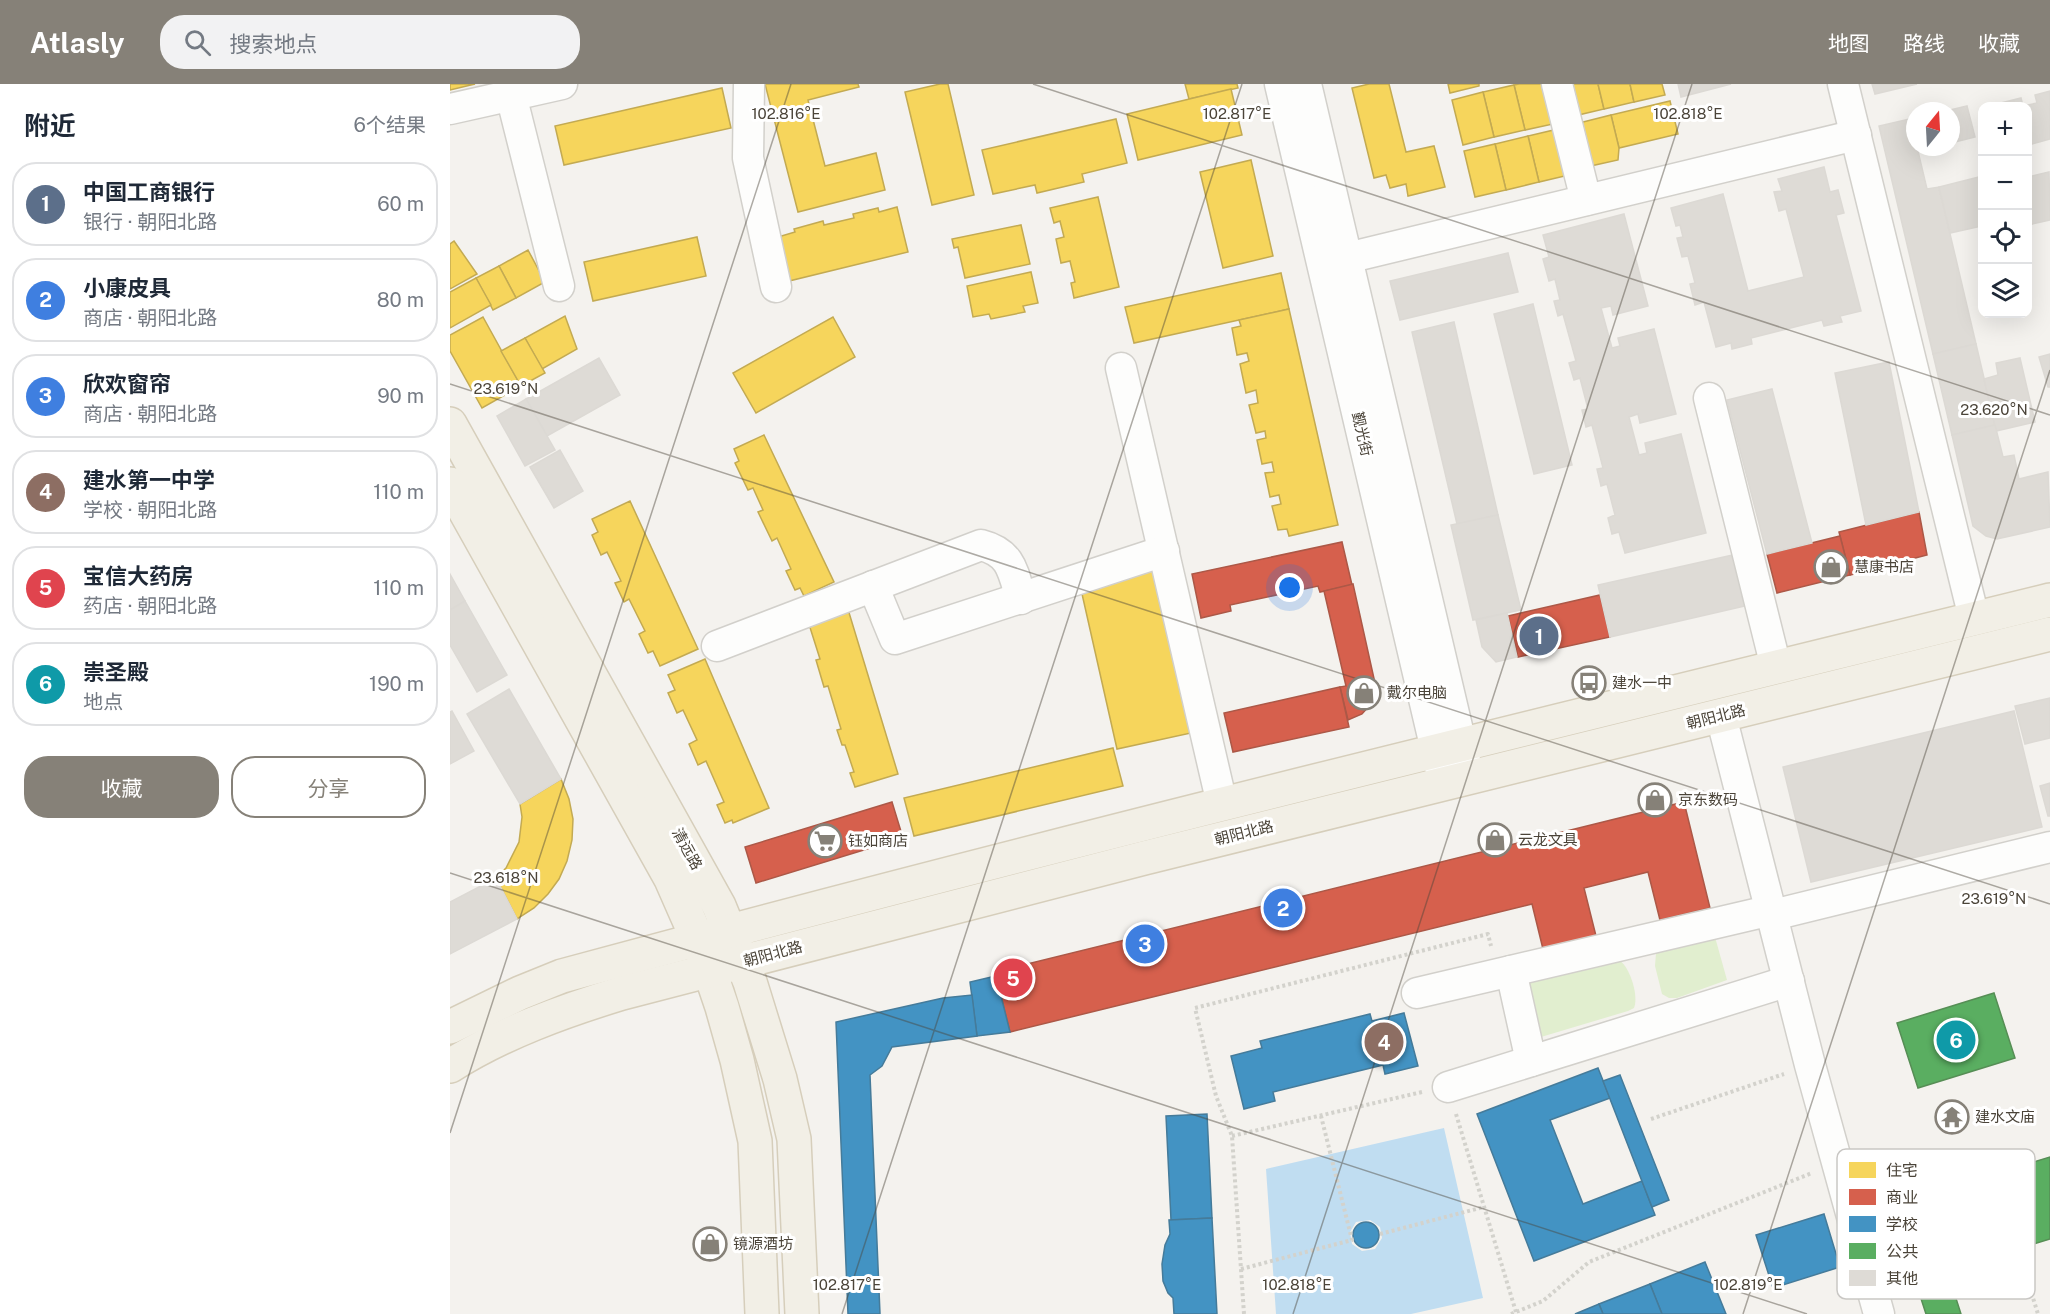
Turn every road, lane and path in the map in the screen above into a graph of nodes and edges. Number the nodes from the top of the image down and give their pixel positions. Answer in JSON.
{"nodes":[{"id":1,"x":562,"y":84,"type":"edge"},
{"id":2,"x":749,"y":84,"type":"edge"},
{"id":3,"x":1280,"y":84,"type":"edge"},
{"id":4,"x":1306,"y":84,"type":"edge"},
{"id":5,"x":1557,"y":84,"type":"edge"},
{"id":6,"x":1843,"y":84,"type":"edge"},
{"id":7,"x":504,"y":92,"type":"edge"},
{"id":8,"x":450,"y":109,"type":"edge"},
{"id":9,"x":1856,"y":135,"type":"junction"},
{"id":10,"x":1586,"y":200,"type":"junction"},
{"id":11,"x":1347,"y":258,"type":"junction"},
{"id":12,"x":559,"y":286,"type":"dead end"},
{"id":13,"x":776,"y":287,"type":"dead end"},
{"id":14,"x":1121,"y":368,"type":"dead end"},
{"id":15,"x":1709,"y":398,"type":"dead end"},
{"id":16,"x":450,"y":424,"type":"edge"},
{"id":17,"x":450,"y":484,"type":"edge"},
{"id":18,"x":1164,"y":551,"type":"junction"},
{"id":19,"x":873,"y":586,"type":"junction"},
{"id":20,"x":1021,"y":599,"type":"junction"},
{"id":21,"x":2050,"y":600,"type":"edge"},
{"id":22,"x":1974,"y":618,"type":"junction"},
{"id":23,"x":2050,"y":634,"type":"edge"},
{"id":24,"x":717,"y":646,"type":"dead end"},
{"id":25,"x":1781,"y":666,"type":"junction"},
{"id":26,"x":1714,"y":683,"type":"junction"},
{"id":27,"x":1795,"y":698,"type":"junction"},
{"id":28,"x":1721,"y":716,"type":"junction"},
{"id":29,"x":1449,"y":748,"type":"junction"},
{"id":30,"x":1456,"y":781,"type":"junction"},
{"id":31,"x":1222,"y":804,"type":"junction"},
{"id":32,"x":2050,"y":847,"type":"edge"},
{"id":33,"x":1773,"y":912,"type":"junction"},
{"id":34,"x":729,"y":931,"type":"junction"},
{"id":35,"x":697,"y":940,"type":"junction"},
{"id":36,"x":742,"y":963,"type":"junction"},
{"id":37,"x":710,"y":971,"type":"junction"},
{"id":38,"x":1505,"y":973,"type":"junction"},
{"id":39,"x":1789,"y":981,"type":"junction"},
{"id":40,"x":1417,"y":993,"type":"dead end"},
{"id":41,"x":450,"y":1027,"type":"edge"},
{"id":42,"x":1531,"y":1061,"type":"junction"},
{"id":43,"x":1810,"y":1065,"type":"junction"},
{"id":44,"x":450,"y":1066,"type":"edge"},
{"id":45,"x":1448,"y":1087,"type":"junction"},
{"id":46,"x":1321,"y":1116,"type":"junction"},
{"id":47,"x":1651,"y":1119,"type":"dead end"},
{"id":48,"x":1232,"y":1136,"type":"junction"},
{"id":49,"x":1837,"y":1159,"type":"edge"},
{"id":50,"x":1837,"y":1162,"type":"edge"},
{"id":51,"x":1484,"y":1207,"type":"junction"},
{"id":52,"x":1380,"y":1234,"type":"dead end"},
{"id":53,"x":1241,"y":1269,"type":"junction"},
{"id":54,"x":1875,"y":1299,"type":"edge"},
{"id":55,"x":2033,"y":1299,"type":"edge"},
{"id":56,"x":1516,"y":1312,"type":"junction"},
{"id":57,"x":762,"y":1314,"type":"edge"},
{"id":58,"x":802,"y":1314,"type":"edge"},
{"id":59,"x":1244,"y":1314,"type":"edge"},
{"id":60,"x":1510,"y":1314,"type":"edge"},
{"id":61,"x":1879,"y":1314,"type":"edge"},
{"id":62,"x":2038,"y":1314,"type":"edge"}],
"edges":[{"from":1,"to":7,"type":"street"},
{"from":2,"to":13,"type":"street"},
{"from":3,"to":29,"type":"street","name":"觐光街"},
{"from":4,"to":11,"type":"street","name":"觐光街"},
{"from":5,"to":10,"type":"street"},
{"from":6,"to":9,"type":"street"},
{"from":7,"to":8,"type":"street"},
{"from":7,"to":12,"type":"street"},
{"from":9,"to":10,"type":"street"},
{"from":9,"to":22,"type":"street"},
{"from":10,"to":11,"type":"street"},
{"from":11,"to":29,"type":"street","name":"觐光街"},
{"from":14,"to":18,"type":"street"},
{"from":15,"to":25,"type":"street"},
{"from":16,"to":34,"type":"main road","name":"清远路"},
{"from":17,"to":35,"type":"main road","name":"清远路"},
{"from":18,"to":20,"type":"street"},
{"from":18,"to":31,"type":"street"},
{"from":19,"to":20,"type":"street"},
{"from":19,"to":20,"type":"street"},
{"from":19,"to":24,"type":"street"},
{"from":21,"to":22,"type":"main road"},
{"from":22,"to":25,"type":"main road"},
{"from":23,"to":27,"type":"main road","name":"朝阳北路"},
{"from":25,"to":26,"type":"main road"},
{"from":25,"to":27,"type":"main road"},
{"from":26,"to":28,"type":"main road"},
{"from":26,"to":29,"type":"main road"},
{"from":27,"to":28,"type":"main road","name":"朝阳北路"},
{"from":28,"to":30,"type":"main road","name":"朝阳北路"},
{"from":28,"to":33,"type":"street"},
{"from":29,"to":30,"type":"street","name":"觐光街"},
{"from":29,"to":31,"type":"main road"},
{"from":30,"to":36,"type":"main road","name":"朝阳北路"},
{"from":31,"to":34,"type":"main road"},
{"from":32,"to":33,"type":"street"},
{"from":33,"to":38,"type":"street"},
{"from":33,"to":39,"type":"street"},
{"from":34,"to":35,"type":"main road"},
{"from":34,"to":36,"type":"main road","name":"清远路"},
{"from":35,"to":37,"type":"main road","name":"清远路"},
{"from":35,"to":41,"type":"main road"},
{"from":36,"to":37,"type":"main road","name":"朝阳北路"},
{"from":36,"to":58,"type":"main road","name":"清远路"},
{"from":37,"to":44,"type":"main road","name":"朝阳北路"},
{"from":37,"to":57,"type":"main road","name":"清远路"},
{"from":38,"to":40,"type":"street"},
{"from":38,"to":42,"type":"street"},
{"from":38,"to":48,"type":"path"},
{"from":39,"to":42,"type":"street"},
{"from":39,"to":43,"type":"street"},
{"from":42,"to":45,"type":"street"},
{"from":43,"to":47,"type":"path"},
{"from":43,"to":49,"type":"street"},
{"from":45,"to":46,"type":"path"},
{"from":45,"to":51,"type":"path"},
{"from":46,"to":48,"type":"path"},
{"from":46,"to":53,"type":"path"},
{"from":48,"to":53,"type":"path"},
{"from":50,"to":56,"type":"path"},
{"from":51,"to":52,"type":"path"},
{"from":51,"to":56,"type":"path"},
{"from":53,"to":59,"type":"path"},
{"from":54,"to":61,"type":"street"},
{"from":55,"to":62,"type":"path"},
{"from":56,"to":60,"type":"path"}]}
